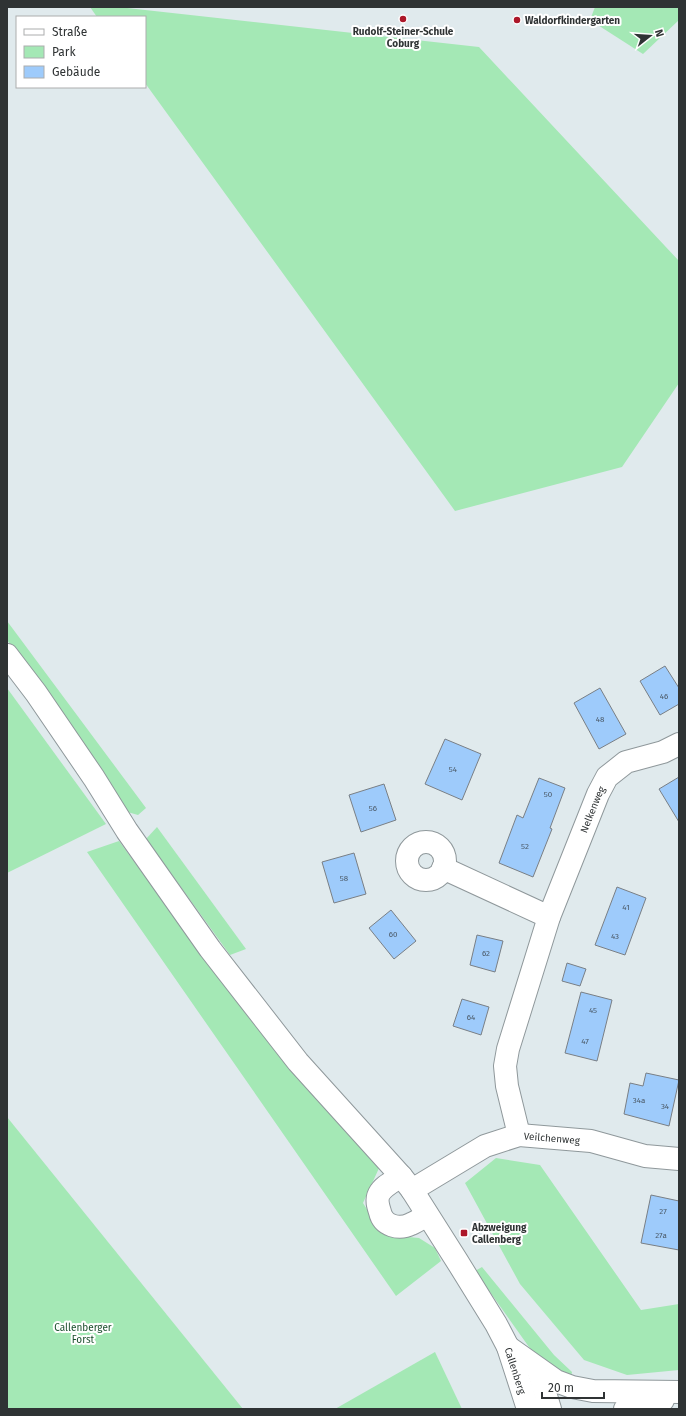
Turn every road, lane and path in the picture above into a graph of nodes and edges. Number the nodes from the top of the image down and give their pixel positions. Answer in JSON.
{"nodes":[{"id":1,"x":7,"y":655,"type":"edge"},
{"id":2,"x":679,"y":744,"type":"edge"},
{"id":3,"x":443,"y":868,"type":"dead end"},
{"id":4,"x":549,"y":917,"type":"junction"},
{"id":5,"x":519,"y":1135,"type":"junction"},
{"id":6,"x":679,"y":1159,"type":"edge"},
{"id":7,"x":406,"y":1183,"type":"junction"},
{"id":8,"x":427,"y":1214,"type":"junction"},
{"id":9,"x":508,"y":1347,"type":"junction"},
{"id":10,"x":538,"y":1370,"type":"junction"},
{"id":11,"x":679,"y":1392,"type":"edge"},
{"id":12,"x":679,"y":1396,"type":"edge"},
{"id":13,"x":528,"y":1409,"type":"edge"},
{"id":14,"x":550,"y":1409,"type":"edge"},
{"id":15,"x":625,"y":1409,"type":"edge"}],
"edges":[{"from":1,"to":7,"type":"street"},
{"from":2,"to":4,"type":"street","name":"Nelkenweg"},
{"from":3,"to":4,"type":"street"},
{"from":4,"to":5,"type":"street","name":"Nelkenweg"},
{"from":5,"to":6,"type":"street","name":"Veilchenweg"},
{"from":5,"to":7,"type":"street","name":"Veilchenweg"},
{"from":7,"to":8,"type":"street"},
{"from":7,"to":8,"type":"street"},
{"from":8,"to":9,"type":"street"},
{"from":9,"to":10,"type":"street","name":"Callenberg"},
{"from":9,"to":13,"type":"street","name":"Callenberg"},
{"from":10,"to":11,"type":"street","name":"Callenberg"},
{"from":10,"to":14,"type":"street"},
{"from":12,"to":15,"type":"street"}]}
